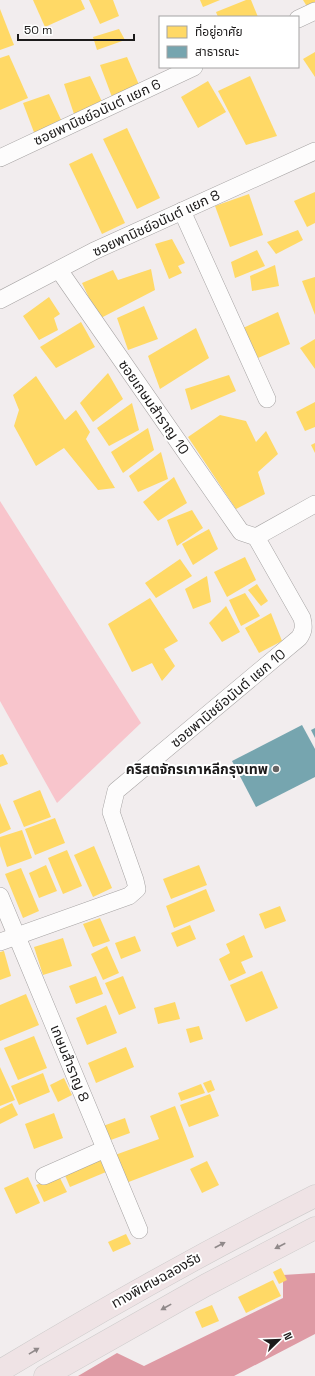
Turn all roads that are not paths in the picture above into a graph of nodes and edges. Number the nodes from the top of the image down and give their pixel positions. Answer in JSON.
{"nodes":[{"id":1,"x":315,"y":11,"type":"edge"},
{"id":2,"x":299,"y":19,"type":"edge"},
{"id":3,"x":192,"y":68,"type":"edge"},
{"id":4,"x":315,"y":151,"type":"edge"},
{"id":5,"x":0,"y":158,"type":"edge"},
{"id":6,"x":182,"y":211,"type":"junction"},
{"id":7,"x":59,"y":270,"type":"junction"},
{"id":8,"x":0,"y":300,"type":"edge"},
{"id":9,"x":267,"y":399,"type":"dead end"},
{"id":10,"x":315,"y":504,"type":"edge"},
{"id":11,"x":256,"y":537,"type":"junction"},
{"id":12,"x":0,"y":896,"type":"edge"},
{"id":13,"x":17,"y":936,"type":"junction"},
{"id":14,"x":0,"y":942,"type":"edge"},
{"id":15,"x":105,"y":1149,"type":"junction"},
{"id":16,"x":44,"y":1176,"type":"dead end"},
{"id":17,"x":315,"y":1196,"type":"edge"},
{"id":18,"x":315,"y":1228,"type":"edge"},
{"id":19,"x":139,"y":1230,"type":"dead end"},
{"id":20,"x":0,"y":1371,"type":"edge"},
{"id":21,"x":45,"y":1376,"type":"edge"}],
"edges":[{"from":1,"to":2,"type":"street"},
{"from":3,"to":5,"type":"street","name":"ซอยพานิชย์อนันต์ แยก 6"},
{"from":4,"to":6,"type":"street","name":"ซอยพานิชย์อนันต์ แยก 8"},
{"from":6,"to":7,"type":"street","name":"ซอยพานิชย์อนันต์ แยก 8"},
{"from":6,"to":9,"type":"street"},
{"from":7,"to":8,"type":"street","name":"ซอยพานิชย์อนันต์ แยก 8"},
{"from":7,"to":11,"type":"street","name":"ซอยเกษมสำราญ 10"},
{"from":10,"to":11,"type":"street"},
{"from":11,"to":13,"type":"street","name":"ซอยพานิชย์อนันต์ แยก 10"},
{"from":12,"to":13,"type":"street","name":"เกษมสำราญ 8"},
{"from":13,"to":14,"type":"street","name":"ซอยพานิชย์อนันต์ แยก 10"},
{"from":13,"to":15,"type":"street","name":"เกษมสำราญ 8"},
{"from":15,"to":16,"type":"street"},
{"from":15,"to":19,"type":"street","name":"เกษมสำราญ 8"},
{"from":20,"to":17,"type":"highway","name":"ทางพิเศษฉลองรัช","one_way":true},
{"from":18,"to":21,"type":"highway","name":"ทางพิเศษฉลองรัช","one_way":true}]}
